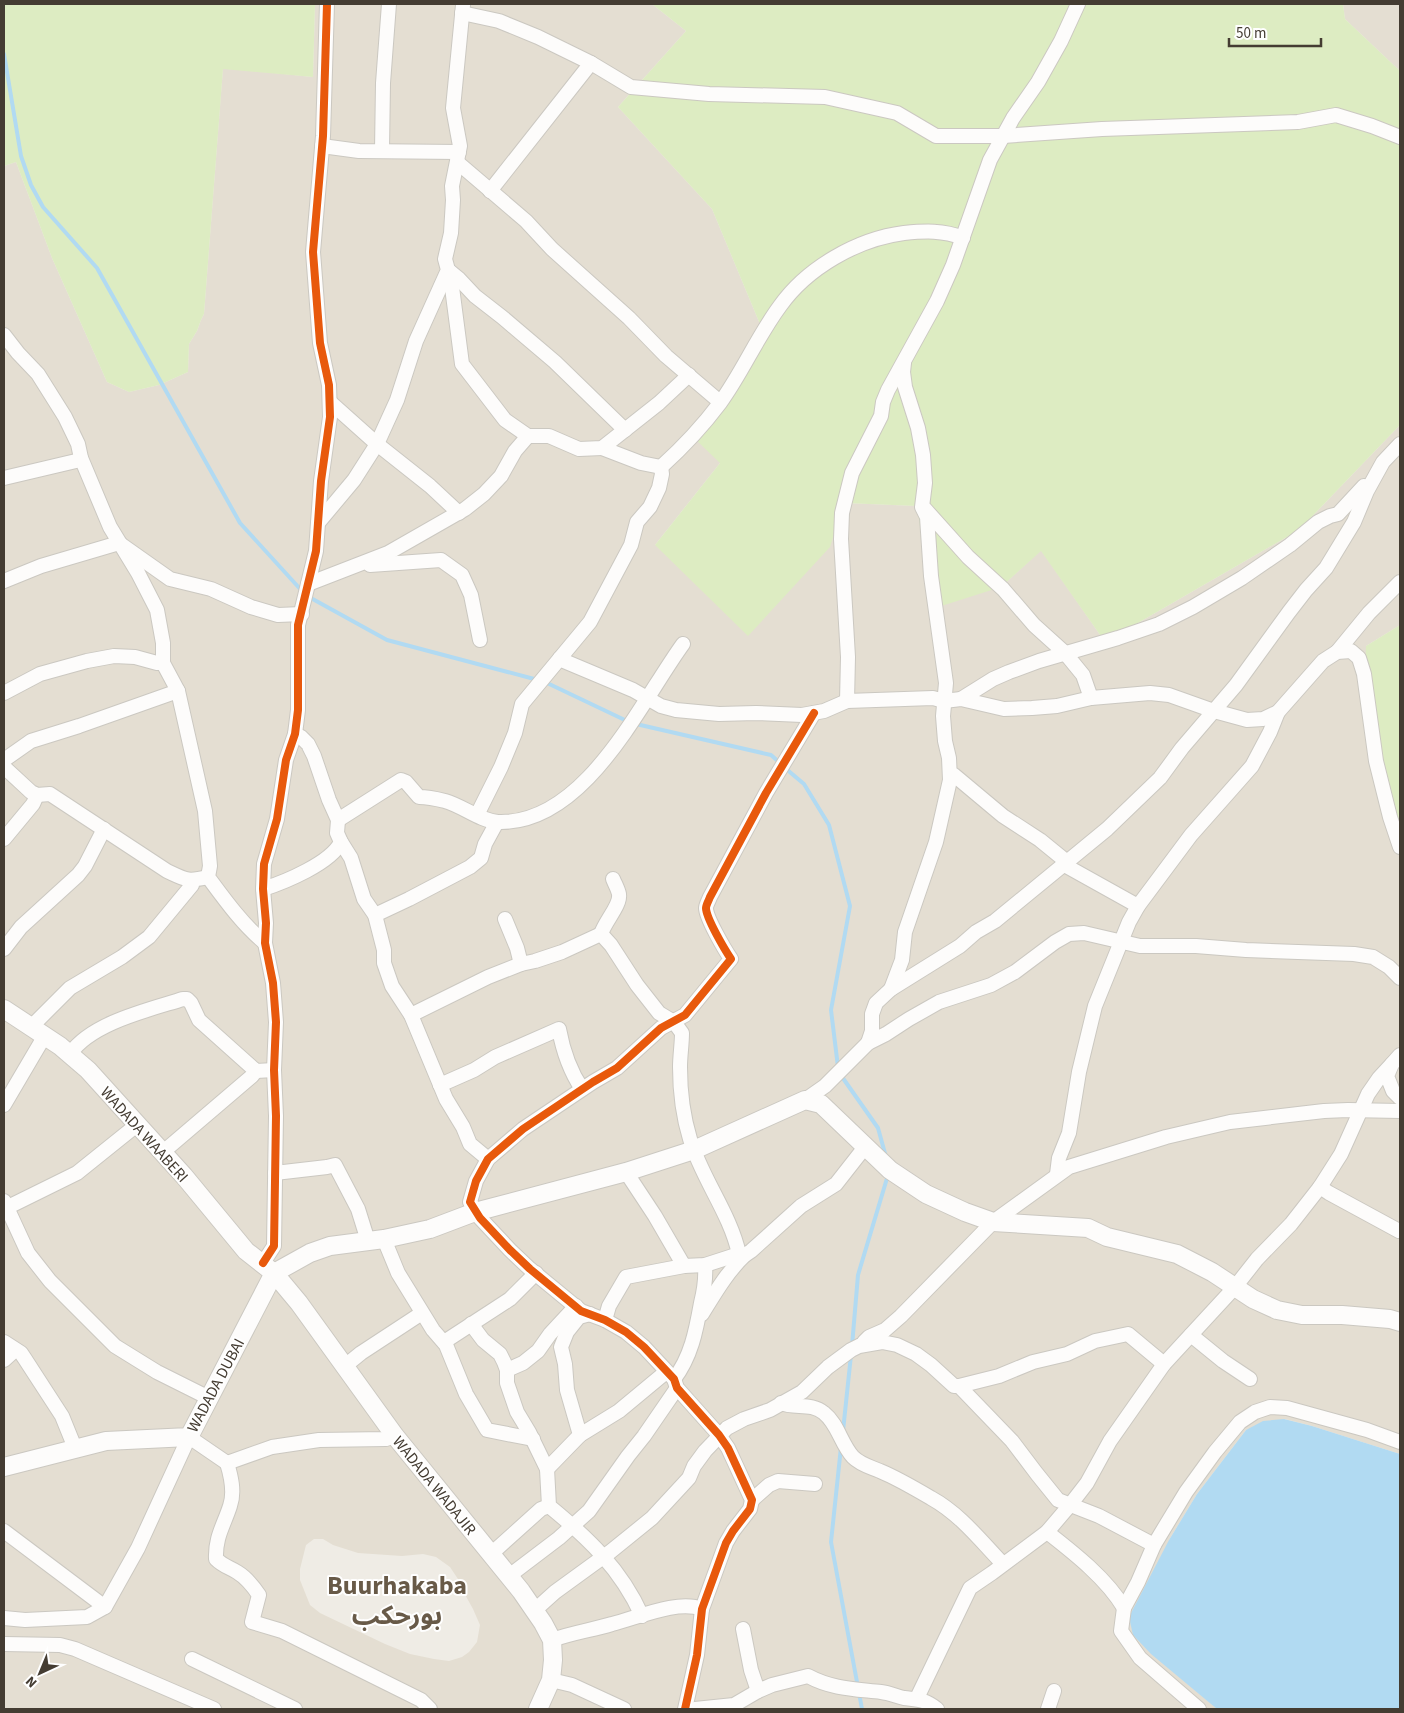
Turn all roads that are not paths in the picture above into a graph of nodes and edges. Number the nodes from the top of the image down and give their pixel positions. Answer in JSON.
{"nodes":[{"id":1,"x":328,"y":4,"type":"edge"},
{"id":2,"x":389,"y":4,"type":"edge"},
{"id":3,"x":1078,"y":4,"type":"edge"},
{"id":4,"x":463,"y":8,"type":"edge"},
{"id":5,"x":591,"y":62,"type":"junction"},
{"id":6,"x":1003,"y":136,"type":"junction"},
{"id":7,"x":1400,"y":137,"type":"edge"},
{"id":8,"x":322,"y":146,"type":"junction"},
{"id":9,"x":382,"y":150,"type":"junction"},
{"id":10,"x":458,"y":157,"type":"junction"},
{"id":11,"x":490,"y":191,"type":"junction"},
{"id":12,"x":963,"y":238,"type":"junction"},
{"id":13,"x":449,"y":271,"type":"junction"},
{"id":14,"x":4,"y":335,"type":"edge"},
{"id":15,"x":904,"y":361,"type":"junction"},
{"id":16,"x":689,"y":374,"type":"junction"},
{"id":17,"x":330,"y":402,"type":"junction"},
{"id":18,"x":720,"y":402,"type":"junction"},
{"id":19,"x":625,"y":430,"type":"junction"},
{"id":20,"x":528,"y":436,"type":"junction"},
{"id":21,"x":377,"y":444,"type":"junction"},
{"id":22,"x":1400,"y":444,"type":"edge"},
{"id":23,"x":602,"y":448,"type":"junction"},
{"id":24,"x":81,"y":458,"type":"junction"},
{"id":25,"x":1383,"y":462,"type":"junction"},
{"id":26,"x":660,"y":467,"type":"junction"},
{"id":27,"x":4,"y":478,"type":"edge"},
{"id":28,"x":922,"y":507,"type":"junction"},
{"id":29,"x":459,"y":512,"type":"junction"},
{"id":30,"x":318,"y":523,"type":"junction"},
{"id":31,"x":119,"y":544,"type":"junction"},
{"id":32,"x":357,"y":565,"type":"junction"},
{"id":33,"x":1400,"y":570,"type":"edge"},
{"id":34,"x":4,"y":581,"type":"edge"},
{"id":35,"x":1400,"y":582,"type":"edge"},
{"id":36,"x":308,"y":584,"type":"junction"},
{"id":37,"x":1388,"y":594,"type":"junction"},
{"id":38,"x":302,"y":614,"type":"junction"},
{"id":39,"x":480,"y":640,"type":"dead end"},
{"id":40,"x":683,"y":644,"type":"dead end"},
{"id":41,"x":1337,"y":652,"type":"junction"},
{"id":42,"x":1065,"y":653,"type":"junction"},
{"id":43,"x":560,"y":658,"type":"junction"},
{"id":44,"x":163,"y":663,"type":"junction"},
{"id":45,"x":178,"y":691,"type":"junction"},
{"id":46,"x":4,"y":693,"type":"edge"},
{"id":47,"x":647,"y":698,"type":"junction"},
{"id":48,"x":1091,"y":698,"type":"junction"},
{"id":49,"x":961,"y":700,"type":"junction"},
{"id":50,"x":847,"y":701,"type":"junction"},
{"id":51,"x":944,"y":701,"type":"junction"},
{"id":52,"x":1214,"y":711,"type":"junction"},
{"id":53,"x":1278,"y":712,"type":"junction"},
{"id":54,"x":814,"y":713,"type":"junction"},
{"id":55,"x":295,"y":734,"type":"junction"},
{"id":56,"x":4,"y":760,"type":"edge"},
{"id":57,"x":4,"y":767,"type":"edge"},
{"id":58,"x":950,"y":774,"type":"junction"},
{"id":59,"x":36,"y":795,"type":"junction"},
{"id":60,"x":477,"y":815,"type":"junction"},
{"id":61,"x":338,"y":820,"type":"junction"},
{"id":62,"x":496,"y":822,"type":"junction"},
{"id":63,"x":104,"y":829,"type":"junction"},
{"id":64,"x":4,"y":839,"type":"edge"},
{"id":65,"x":341,"y":842,"type":"junction"},
{"id":66,"x":1400,"y":848,"type":"edge"},
{"id":67,"x":1066,"y":863,"type":"junction"},
{"id":68,"x":208,"y":877,"type":"junction"},
{"id":69,"x":613,"y":879,"type":"dead end"},
{"id":70,"x":192,"y":881,"type":"junction"},
{"id":71,"x":263,"y":889,"type":"junction"},
{"id":72,"x":1138,"y":906,"type":"junction"},
{"id":73,"x":375,"y":915,"type":"junction"},
{"id":74,"x":505,"y":919,"type":"dead end"},
{"id":75,"x":601,"y":934,"type":"junction"},
{"id":76,"x":1120,"y":942,"type":"junction"},
{"id":77,"x":265,"y":943,"type":"junction"},
{"id":78,"x":4,"y":949,"type":"edge"},
{"id":79,"x":521,"y":964,"type":"junction"},
{"id":80,"x":1400,"y":978,"type":"edge"},
{"id":81,"x":891,"y":990,"type":"junction"},
{"id":82,"x":4,"y":1009,"type":"edge"},
{"id":83,"x":411,"y":1016,"type":"junction"},
{"id":84,"x":674,"y":1022,"type":"junction"},
{"id":85,"x":37,"y":1032,"type":"junction"},
{"id":86,"x":868,"y":1043,"type":"junction"},
{"id":87,"x":70,"y":1054,"type":"junction"},
{"id":88,"x":1396,"y":1060,"type":"edge"},
{"id":89,"x":274,"y":1070,"type":"junction"},
{"id":90,"x":256,"y":1071,"type":"junction"},
{"id":91,"x":440,"y":1085,"type":"junction"},
{"id":92,"x":582,"y":1089,"type":"junction"},
{"id":93,"x":1400,"y":1098,"type":"edge"},
{"id":94,"x":804,"y":1100,"type":"junction"},
{"id":95,"x":4,"y":1105,"type":"edge"},
{"id":96,"x":1362,"y":1110,"type":"junction"},
{"id":97,"x":1400,"y":1111,"type":"edge"},
{"id":98,"x":138,"y":1124,"type":"junction"},
{"id":99,"x":865,"y":1147,"type":"junction"},
{"id":100,"x":694,"y":1150,"type":"junction"},
{"id":101,"x":163,"y":1152,"type":"junction"},
{"id":102,"x":488,"y":1158,"type":"junction"},
{"id":103,"x":626,"y":1172,"type":"junction"},
{"id":104,"x":275,"y":1173,"type":"junction"},
{"id":105,"x":1057,"y":1174,"type":"junction"},
{"id":106,"x":1320,"y":1187,"type":"junction"},
{"id":107,"x":5,"y":1206,"type":"edge"},
{"id":108,"x":475,"y":1212,"type":"junction"},
{"id":109,"x":993,"y":1222,"type":"junction"},
{"id":110,"x":1400,"y":1231,"type":"edge"},
{"id":111,"x":376,"y":1240,"type":"junction"},
{"id":112,"x":742,"y":1254,"type":"junction"},
{"id":113,"x":705,"y":1265,"type":"junction"},
{"id":114,"x":684,"y":1266,"type":"junction"},
{"id":115,"x":268,"y":1268,"type":"junction"},
{"id":116,"x":536,"y":1273,"type":"junction"},
{"id":117,"x":1235,"y":1287,"type":"junction"},
{"id":118,"x":576,"y":1306,"type":"junction"},
{"id":119,"x":422,"y":1313,"type":"junction"},
{"id":120,"x":590,"y":1314,"type":"junction"},
{"id":121,"x":605,"y":1320,"type":"junction"},
{"id":122,"x":698,"y":1321,"type":"junction"},
{"id":123,"x":1400,"y":1322,"type":"edge"},
{"id":124,"x":471,"y":1324,"type":"junction"},
{"id":125,"x":1191,"y":1334,"type":"junction"},
{"id":126,"x":444,"y":1342,"type":"junction"},
{"id":127,"x":10,"y":1346,"type":"edge"},
{"id":128,"x":859,"y":1346,"type":"junction"},
{"id":129,"x":4,"y":1360,"type":"edge"},
{"id":130,"x":1164,"y":1364,"type":"junction"},
{"id":131,"x":345,"y":1366,"type":"junction"},
{"id":132,"x":507,"y":1370,"type":"junction"},
{"id":133,"x":1250,"y":1379,"type":"dead end"},
{"id":134,"x":672,"y":1380,"type":"junction"},
{"id":135,"x":959,"y":1386,"type":"junction"},
{"id":136,"x":209,"y":1398,"type":"junction"},
{"id":137,"x":781,"y":1403,"type":"junction"},
{"id":138,"x":580,"y":1435,"type":"junction"},
{"id":139,"x":719,"y":1435,"type":"junction"},
{"id":140,"x":396,"y":1436,"type":"junction"},
{"id":141,"x":189,"y":1437,"type":"junction"},
{"id":142,"x":533,"y":1439,"type":"junction"},
{"id":143,"x":1400,"y":1442,"type":"edge"},
{"id":144,"x":75,"y":1448,"type":"junction"},
{"id":145,"x":228,"y":1463,"type":"junction"},
{"id":146,"x":4,"y":1467,"type":"edge"},
{"id":147,"x":547,"y":1469,"type":"junction"},
{"id":148,"x":815,"y":1484,"type":"dead end"},
{"id":149,"x":752,"y":1500,"type":"junction"},
{"id":150,"x":1070,"y":1505,"type":"junction"},
{"id":151,"x":549,"y":1506,"type":"junction"},
{"id":152,"x":574,"y":1526,"type":"junction"},
{"id":153,"x":4,"y":1530,"type":"edge"},
{"id":154,"x":1047,"y":1532,"type":"junction"},
{"id":155,"x":1154,"y":1545,"type":"junction"},
{"id":156,"x":491,"y":1554,"type":"junction"},
{"id":157,"x":602,"y":1556,"type":"junction"},
{"id":158,"x":1003,"y":1564,"type":"junction"},
{"id":159,"x":509,"y":1576,"type":"junction"},
{"id":160,"x":104,"y":1607,"type":"junction"},
{"id":161,"x":1124,"y":1608,"type":"junction"},
{"id":162,"x":702,"y":1609,"type":"junction"},
{"id":163,"x":535,"y":1610,"type":"junction"},
{"id":164,"x":642,"y":1616,"type":"junction"},
{"id":165,"x":4,"y":1618,"type":"edge"},
{"id":166,"x":743,"y":1629,"type":"dead end"},
{"id":167,"x":552,"y":1640,"type":"junction"},
{"id":168,"x":4,"y":1644,"type":"edge"},
{"id":169,"x":192,"y":1659,"type":"dead end"},
{"id":170,"x":551,"y":1680,"type":"junction"},
{"id":171,"x":758,"y":1691,"type":"junction"},
{"id":172,"x":1054,"y":1691,"type":"dead end"},
{"id":173,"x":917,"y":1698,"type":"junction"},
{"id":174,"x":214,"y":1709,"type":"edge"},
{"id":175,"x":295,"y":1709,"type":"edge"},
{"id":176,"x":430,"y":1709,"type":"edge"},
{"id":177,"x":538,"y":1709,"type":"edge"},
{"id":178,"x":624,"y":1709,"type":"edge"},
{"id":179,"x":684,"y":1709,"type":"edge"},
{"id":180,"x":695,"y":1709,"type":"edge"},
{"id":181,"x":937,"y":1709,"type":"edge"},
{"id":182,"x":1048,"y":1709,"type":"edge"},
{"id":183,"x":1199,"y":1709,"type":"edge"}],
"edges":[{"from":1,"to":8,"type":"street"},
{"from":2,"to":9,"type":"street"},
{"from":3,"to":6,"type":"street"},
{"from":4,"to":5,"type":"street"},
{"from":4,"to":10,"type":"street"},
{"from":5,"to":6,"type":"street"},
{"from":5,"to":11,"type":"street"},
{"from":6,"to":7,"type":"street"},
{"from":6,"to":12,"type":"street"},
{"from":8,"to":9,"type":"street"},
{"from":8,"to":17,"type":"street"},
{"from":9,"to":10,"type":"street"},
{"from":10,"to":11,"type":"street"},
{"from":10,"to":13,"type":"street"},
{"from":11,"to":16,"type":"street"},
{"from":12,"to":15,"type":"street"},
{"from":12,"to":18,"type":"street"},
{"from":13,"to":19,"type":"street"},
{"from":13,"to":20,"type":"street"},
{"from":13,"to":21,"type":"street"},
{"from":14,"to":24,"type":"street"},
{"from":15,"to":28,"type":"street"},
{"from":15,"to":50,"type":"street"},
{"from":16,"to":18,"type":"street"},
{"from":16,"to":19,"type":"street"},
{"from":17,"to":21,"type":"street"},
{"from":17,"to":30,"type":"street"},
{"from":18,"to":26,"type":"street"},
{"from":19,"to":23,"type":"street"},
{"from":20,"to":23,"type":"street"},
{"from":20,"to":29,"type":"street"},
{"from":21,"to":29,"type":"street"},
{"from":21,"to":30,"type":"street"},
{"from":22,"to":25,"type":"street"},
{"from":23,"to":26,"type":"street"},
{"from":24,"to":27,"type":"street"},
{"from":24,"to":31,"type":"street"},
{"from":25,"to":42,"type":"street"},
{"from":25,"to":52,"type":"street"},
{"from":26,"to":43,"type":"street"},
{"from":28,"to":42,"type":"street"},
{"from":28,"to":51,"type":"street"},
{"from":29,"to":32,"type":"street"},
{"from":30,"to":36,"type":"street"},
{"from":31,"to":34,"type":"street"},
{"from":31,"to":38,"type":"street"},
{"from":31,"to":44,"type":"street"},
{"from":32,"to":36,"type":"street"},
{"from":32,"to":39,"type":"street"},
{"from":33,"to":37,"type":"street"},
{"from":35,"to":37,"type":"street"},
{"from":36,"to":38,"type":"street"},
{"from":37,"to":41,"type":"street"},
{"from":38,"to":55,"type":"street"},
{"from":40,"to":47,"type":"street"},
{"from":41,"to":53,"type":"street"},
{"from":41,"to":66,"type":"street"},
{"from":42,"to":48,"type":"street"},
{"from":42,"to":49,"type":"street"},
{"from":43,"to":47,"type":"street"},
{"from":43,"to":60,"type":"street"},
{"from":44,"to":45,"type":"street"},
{"from":44,"to":46,"type":"street"},
{"from":45,"to":56,"type":"street"},
{"from":45,"to":68,"type":"street"},
{"from":47,"to":54,"type":"street"},
{"from":47,"to":62,"type":"street"},
{"from":48,"to":49,"type":"street"},
{"from":48,"to":52,"type":"street"},
{"from":49,"to":51,"type":"street"},
{"from":50,"to":51,"type":"street"},
{"from":50,"to":54,"type":"street"},
{"from":51,"to":58,"type":"street"},
{"from":52,"to":53,"type":"street"},
{"from":52,"to":67,"type":"street"},
{"from":53,"to":72,"type":"street"},
{"from":54,"to":84,"type":"street"},
{"from":55,"to":61,"type":"street"},
{"from":55,"to":71,"type":"street"},
{"from":57,"to":59,"type":"street"},
{"from":58,"to":67,"type":"street"},
{"from":58,"to":81,"type":"street"},
{"from":59,"to":63,"type":"street"},
{"from":59,"to":64,"type":"street"},
{"from":60,"to":61,"type":"street"},
{"from":60,"to":62,"type":"street"},
{"from":61,"to":65,"type":"street"},
{"from":62,"to":73,"type":"street"},
{"from":63,"to":70,"type":"street"},
{"from":63,"to":78,"type":"street"},
{"from":65,"to":71,"type":"street"},
{"from":65,"to":73,"type":"street"},
{"from":67,"to":72,"type":"street"},
{"from":67,"to":81,"type":"street"},
{"from":68,"to":70,"type":"street"},
{"from":68,"to":77,"type":"street"},
{"from":69,"to":75,"type":"street"},
{"from":70,"to":85,"type":"street"},
{"from":71,"to":77,"type":"street"},
{"from":72,"to":76,"type":"street"},
{"from":73,"to":83,"type":"street"},
{"from":74,"to":79,"type":"street"},
{"from":75,"to":79,"type":"street"},
{"from":75,"to":84,"type":"street"},
{"from":76,"to":80,"type":"street"},
{"from":76,"to":86,"type":"street"},
{"from":76,"to":105,"type":"street"},
{"from":77,"to":89,"type":"street"},
{"from":79,"to":83,"type":"street"},
{"from":81,"to":86,"type":"street"},
{"from":82,"to":85,"type":"street","name":"WADADA WAABERI"},
{"from":83,"to":91,"type":"street"},
{"from":84,"to":92,"type":"street"},
{"from":84,"to":100,"type":"street"},
{"from":85,"to":87,"type":"street","name":"WADADA WAABERI"},
{"from":85,"to":95,"type":"street"},
{"from":86,"to":94,"type":"street"},
{"from":87,"to":90,"type":"street"},
{"from":87,"to":98,"type":"street","name":"WADADA WAABERI"},
{"from":88,"to":93,"type":"street"},
{"from":88,"to":96,"type":"street"},
{"from":89,"to":90,"type":"street"},
{"from":89,"to":104,"type":"street"},
{"from":90,"to":101,"type":"street"},
{"from":91,"to":92,"type":"street"},
{"from":91,"to":102,"type":"street"},
{"from":92,"to":102,"type":"street"},
{"from":94,"to":99,"type":"street"},
{"from":94,"to":100,"type":"street"},
{"from":96,"to":97,"type":"street"},
{"from":96,"to":105,"type":"street"},
{"from":96,"to":106,"type":"street"},
{"from":98,"to":101,"type":"street","name":"WADADA WAABERI"},
{"from":98,"to":107,"type":"street"},
{"from":99,"to":109,"type":"street"},
{"from":99,"to":112,"type":"street"},
{"from":100,"to":103,"type":"street"},
{"from":100,"to":112,"type":"street"},
{"from":101,"to":115,"type":"street","name":"WADADA WAABERI"},
{"from":102,"to":108,"type":"street"},
{"from":103,"to":108,"type":"street"},
{"from":103,"to":114,"type":"street"},
{"from":104,"to":111,"type":"street"},
{"from":104,"to":115,"type":"street"},
{"from":105,"to":109,"type":"street"},
{"from":106,"to":110,"type":"street"},
{"from":106,"to":117,"type":"street"},
{"from":107,"to":136,"type":"street"},
{"from":108,"to":111,"type":"street"},
{"from":108,"to":116,"type":"street"},
{"from":109,"to":117,"type":"street"},
{"from":109,"to":128,"type":"street"},
{"from":111,"to":115,"type":"street"},
{"from":111,"to":119,"type":"street"},
{"from":112,"to":113,"type":"street"},
{"from":112,"to":122,"type":"street"},
{"from":113,"to":114,"type":"street"},
{"from":113,"to":122,"type":"street"},
{"from":114,"to":121,"type":"street"},
{"from":115,"to":131,"type":"street","name":"WADADA WADAJIR"},
{"from":115,"to":136,"type":"street","name":"WADADA DUBAI"},
{"from":116,"to":118,"type":"street"},
{"from":116,"to":124,"type":"street"},
{"from":117,"to":123,"type":"street"},
{"from":117,"to":125,"type":"street"},
{"from":118,"to":120,"type":"street"},
{"from":118,"to":132,"type":"street"},
{"from":119,"to":126,"type":"street"},
{"from":119,"to":131,"type":"street"},
{"from":120,"to":121,"type":"street"},
{"from":120,"to":138,"type":"street"},
{"from":121,"to":134,"type":"street"},
{"from":122,"to":134,"type":"street"},
{"from":124,"to":126,"type":"street"},
{"from":124,"to":132,"type":"street"},
{"from":125,"to":130,"type":"street"},
{"from":125,"to":133,"type":"street"},
{"from":126,"to":142,"type":"street"},
{"from":127,"to":129,"type":"street"},
{"from":127,"to":144,"type":"street"},
{"from":128,"to":135,"type":"street"},
{"from":128,"to":137,"type":"street"},
{"from":130,"to":135,"type":"street"},
{"from":130,"to":150,"type":"street"},
{"from":131,"to":140,"type":"street","name":"WADADA WADAJIR"},
{"from":132,"to":142,"type":"street"},
{"from":134,"to":138,"type":"street"},
{"from":134,"to":139,"type":"street"},
{"from":134,"to":152,"type":"street"},
{"from":135,"to":150,"type":"street"},
{"from":136,"to":141,"type":"street","name":"WADADA DUBAI"},
{"from":137,"to":139,"type":"street"},
{"from":137,"to":158,"type":"street"},
{"from":138,"to":147,"type":"street"},
{"from":139,"to":149,"type":"street"},
{"from":139,"to":157,"type":"street"},
{"from":140,"to":145,"type":"street"},
{"from":140,"to":156,"type":"street","name":"WADADA WADAJIR"},
{"from":141,"to":144,"type":"street","name":"WADADA DUBAI"},
{"from":141,"to":145,"type":"street"},
{"from":141,"to":160,"type":"street"},
{"from":142,"to":147,"type":"street"},
{"from":143,"to":155,"type":"street"},
{"from":144,"to":146,"type":"street","name":"WADADA DUBAI"},
{"from":145,"to":176,"type":"street"},
{"from":147,"to":151,"type":"street"},
{"from":148,"to":149,"type":"street"},
{"from":149,"to":162,"type":"street"},
{"from":150,"to":154,"type":"street"},
{"from":150,"to":155,"type":"street"},
{"from":151,"to":152,"type":"street"},
{"from":151,"to":156,"type":"street"},
{"from":152,"to":157,"type":"street"},
{"from":152,"to":159,"type":"street"},
{"from":153,"to":160,"type":"street"},
{"from":154,"to":158,"type":"street"},
{"from":154,"to":161,"type":"street"},
{"from":155,"to":161,"type":"street"},
{"from":156,"to":159,"type":"street","name":"WADADA WADAJIR"},
{"from":157,"to":163,"type":"street"},
{"from":157,"to":164,"type":"street"},
{"from":158,"to":173,"type":"street"},
{"from":159,"to":163,"type":"street","name":"WADADA WADAJIR"},
{"from":160,"to":165,"type":"street"},
{"from":161,"to":183,"type":"street"},
{"from":162,"to":164,"type":"street"},
{"from":162,"to":179,"type":"street"},
{"from":163,"to":167,"type":"street","name":"WADADA WADAJIR"},
{"from":164,"to":167,"type":"street"},
{"from":166,"to":171,"type":"street"},
{"from":167,"to":170,"type":"street","name":"WADADA WADAJIR"},
{"from":168,"to":174,"type":"street"},
{"from":169,"to":175,"type":"street"},
{"from":170,"to":177,"type":"street","name":"WADADA WADAJIR"},
{"from":170,"to":178,"type":"street"},
{"from":171,"to":173,"type":"street"},
{"from":171,"to":180,"type":"street"},
{"from":172,"to":182,"type":"street"},
{"from":173,"to":181,"type":"street"}]}
